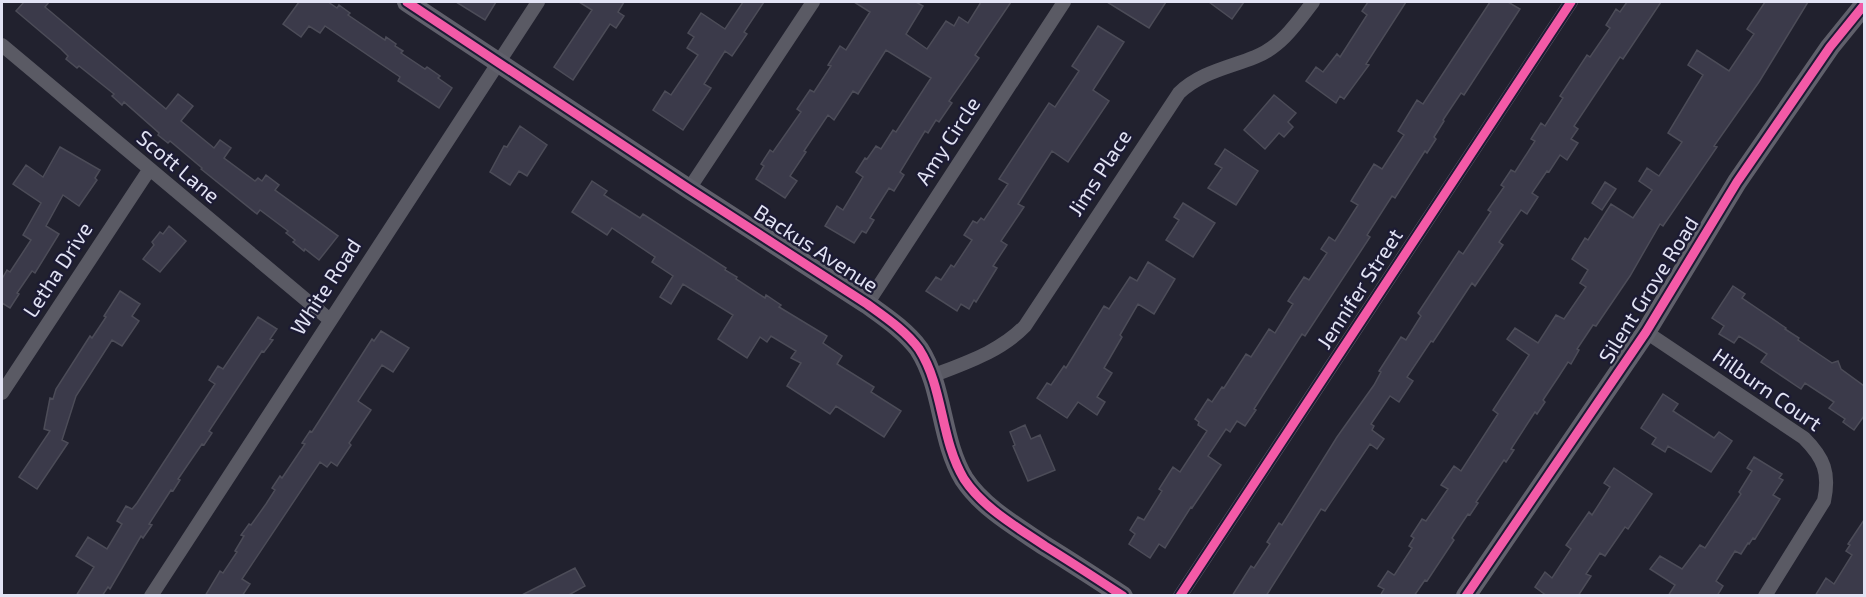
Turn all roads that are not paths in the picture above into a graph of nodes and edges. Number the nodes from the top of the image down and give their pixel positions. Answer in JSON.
{"nodes":[{"id":1,"x":406,"y":2,"type":"edge"},
{"id":2,"x":538,"y":2,"type":"edge"},
{"id":3,"x":813,"y":2,"type":"edge"},
{"id":4,"x":1064,"y":2,"type":"edge"},
{"id":5,"x":1313,"y":2,"type":"edge"},
{"id":6,"x":1571,"y":2,"type":"edge"},
{"id":7,"x":1864,"y":5,"type":"edge"},
{"id":8,"x":2,"y":45,"type":"edge"},
{"id":9,"x":498,"y":62,"type":"junction"},
{"id":10,"x":149,"y":170,"type":"junction"},
{"id":11,"x":689,"y":189,"type":"junction"},
{"id":12,"x":867,"y":304,"type":"junction"},
{"id":13,"x":330,"y":320,"type":"junction"},
{"id":14,"x":1646,"y":332,"type":"junction"},
{"id":15,"x":932,"y":376,"type":"junction"},
{"id":16,"x":2,"y":393,"type":"edge"},
{"id":17,"x":151,"y":596,"type":"edge"},
{"id":18,"x":1123,"y":596,"type":"edge"},
{"id":19,"x":1180,"y":596,"type":"edge"},
{"id":20,"x":1466,"y":596,"type":"edge"},
{"id":21,"x":1765,"y":596,"type":"edge"}],
"edges":[{"from":1,"to":9,"type":"street","name":"Backus Avenue"},
{"from":2,"to":9,"type":"street","name":"White Road"},
{"from":3,"to":11,"type":"street"},
{"from":4,"to":12,"type":"street","name":"Amy Circle"},
{"from":5,"to":15,"type":"street","name":"Jims Place"},
{"from":6,"to":19,"type":"street","name":"Jennifer Street"},
{"from":7,"to":14,"type":"street","name":"Silent Grove Road"},
{"from":8,"to":10,"type":"street","name":"Scott Lane"},
{"from":9,"to":11,"type":"street","name":"Backus Avenue"},
{"from":9,"to":13,"type":"street","name":"White Road"},
{"from":10,"to":13,"type":"street","name":"Scott Lane"},
{"from":10,"to":16,"type":"street","name":"Letha Drive"},
{"from":11,"to":12,"type":"street","name":"Backus Avenue"},
{"from":12,"to":15,"type":"street","name":"Backus Avenue"},
{"from":13,"to":17,"type":"street","name":"White Road"},
{"from":14,"to":20,"type":"street","name":"Silent Grove Road"},
{"from":14,"to":21,"type":"street","name":"Hilburn Court"},
{"from":15,"to":18,"type":"street","name":"Backus Avenue"}]}
